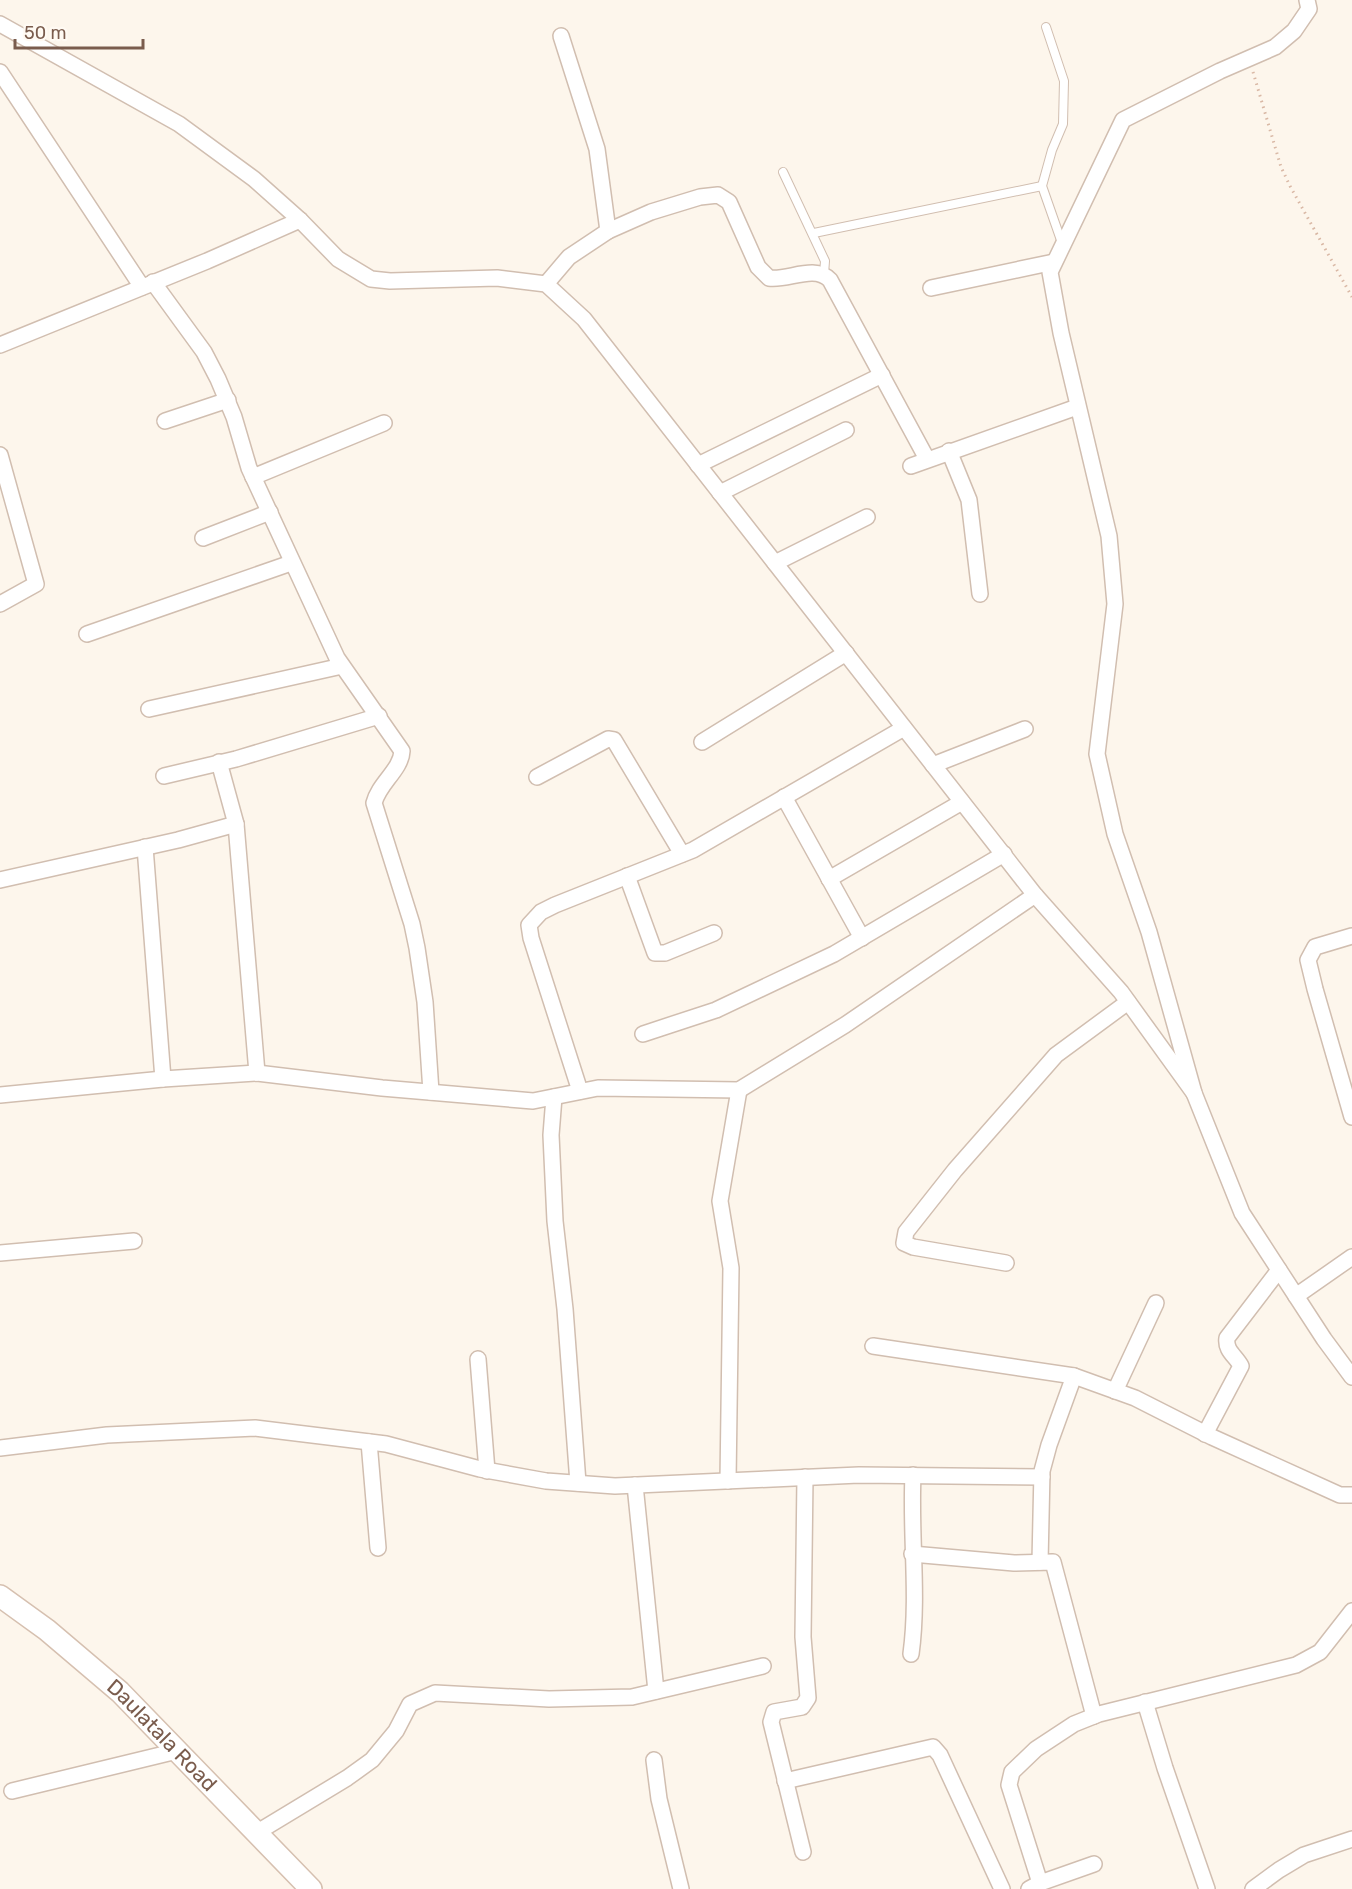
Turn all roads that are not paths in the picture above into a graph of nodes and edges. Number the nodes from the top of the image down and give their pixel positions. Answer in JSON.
{"nodes":[{"id":1,"x":1307,"y":0,"type":"edge"},
{"id":2,"x":0,"y":24,"type":"edge"},
{"id":3,"x":1046,"y":27,"type":"dead end"},
{"id":4,"x":561,"y":36,"type":"dead end"},
{"id":5,"x":0,"y":72,"type":"edge"},
{"id":6,"x":783,"y":172,"type":"dead end"},
{"id":7,"x":1042,"y":186,"type":"junction"},
{"id":8,"x":300,"y":220,"type":"junction"},
{"id":9,"x":608,"y":231,"type":"junction"},
{"id":10,"x":813,"y":233,"type":"junction"},
{"id":11,"x":1062,"y":243,"type":"junction"},
{"id":12,"x":1054,"y":262,"type":"junction"},
{"id":13,"x":824,"y":274,"type":"junction"},
{"id":14,"x":148,"y":284,"type":"junction"},
{"id":15,"x":546,"y":284,"type":"junction"},
{"id":16,"x":931,"y":288,"type":"dead end"},
{"id":17,"x":0,"y":345,"type":"edge"},
{"id":18,"x":882,"y":375,"type":"junction"},
{"id":19,"x":228,"y":400,"type":"junction"},
{"id":20,"x":1077,"y":407,"type":"junction"},
{"id":21,"x":165,"y":421,"type":"dead end"},
{"id":22,"x":384,"y":423,"type":"dead end"},
{"id":23,"x":846,"y":430,"type":"dead end"},
{"id":24,"x":949,"y":451,"type":"junction"},
{"id":25,"x":0,"y":455,"type":"edge"},
{"id":26,"x":927,"y":459,"type":"junction"},
{"id":27,"x":698,"y":465,"type":"junction"},
{"id":28,"x":911,"y":466,"type":"dead end"},
{"id":29,"x":253,"y":477,"type":"junction"},
{"id":30,"x":720,"y":493,"type":"junction"},
{"id":31,"x":270,"y":512,"type":"junction"},
{"id":32,"x":867,"y":517,"type":"dead end"},
{"id":33,"x":203,"y":538,"type":"dead end"},
{"id":34,"x":291,"y":563,"type":"junction"},
{"id":35,"x":775,"y":563,"type":"junction"},
{"id":36,"x":980,"y":594,"type":"dead end"},
{"id":37,"x":0,"y":604,"type":"edge"},
{"id":38,"x":87,"y":634,"type":"dead end"},
{"id":39,"x":846,"y":653,"type":"junction"},
{"id":40,"x":342,"y":666,"type":"junction"},
{"id":41,"x":149,"y":709,"type":"dead end"},
{"id":42,"x":379,"y":716,"type":"junction"},
{"id":43,"x":904,"y":728,"type":"junction"},
{"id":44,"x":1026,"y":729,"type":"dead end"},
{"id":45,"x":702,"y":742,"type":"dead end"},
{"id":46,"x":219,"y":762,"type":"junction"},
{"id":47,"x":933,"y":765,"type":"junction"},
{"id":48,"x":164,"y":776,"type":"dead end"},
{"id":49,"x":537,"y":777,"type":"dead end"},
{"id":50,"x":784,"y":797,"type":"junction"},
{"id":51,"x":962,"y":802,"type":"junction"},
{"id":52,"x":236,"y":824,"type":"junction"},
{"id":53,"x":145,"y":847,"type":"junction"},
{"id":54,"x":682,"y":854,"type":"junction"},
{"id":55,"x":1004,"y":854,"type":"junction"},
{"id":56,"x":627,"y":876,"type":"junction"},
{"id":57,"x":829,"y":879,"type":"junction"},
{"id":58,"x":0,"y":880,"type":"edge"},
{"id":59,"x":1035,"y":895,"type":"junction"},
{"id":60,"x":714,"y":933,"type":"dead end"},
{"id":61,"x":1352,"y":936,"type":"edge"},
{"id":62,"x":862,"y":938,"type":"junction"},
{"id":63,"x":1128,"y":1002,"type":"junction"},
{"id":64,"x":644,"y":1034,"type":"dead end"},
{"id":65,"x":257,"y":1073,"type":"junction"},
{"id":66,"x":163,"y":1079,"type":"junction"},
{"id":67,"x":739,"y":1090,"type":"junction"},
{"id":68,"x":580,"y":1091,"type":"junction"},
{"id":69,"x":431,"y":1092,"type":"junction"},
{"id":70,"x":1194,"y":1093,"type":"junction"},
{"id":71,"x":0,"y":1095,"type":"edge"},
{"id":72,"x":554,"y":1097,"type":"junction"},
{"id":73,"x":1352,"y":1117,"type":"edge"},
{"id":74,"x":134,"y":1241,"type":"dead end"},
{"id":75,"x":0,"y":1253,"type":"edge"},
{"id":76,"x":1352,"y":1257,"type":"edge"},
{"id":77,"x":1006,"y":1263,"type":"dead end"},
{"id":78,"x":1279,"y":1270,"type":"junction"},
{"id":79,"x":1296,"y":1296,"type":"junction"},
{"id":80,"x":1156,"y":1303,"type":"dead end"},
{"id":81,"x":873,"y":1346,"type":"dead end"},
{"id":82,"x":478,"y":1359,"type":"dead end"},
{"id":83,"x":1074,"y":1376,"type":"junction"},
{"id":84,"x":1352,"y":1377,"type":"edge"},
{"id":85,"x":1114,"y":1391,"type":"junction"},
{"id":86,"x":1205,"y":1434,"type":"junction"},
{"id":87,"x":369,"y":1442,"type":"junction"},
{"id":88,"x":0,"y":1448,"type":"edge"},
{"id":89,"x":487,"y":1471,"type":"junction"},
{"id":90,"x":913,"y":1475,"type":"junction"},
{"id":91,"x":805,"y":1477,"type":"junction"},
{"id":92,"x":1042,"y":1477,"type":"junction"},
{"id":93,"x":728,"y":1481,"type":"junction"},
{"id":94,"x":578,"y":1484,"type":"junction"},
{"id":95,"x":635,"y":1485,"type":"junction"},
{"id":96,"x":1352,"y":1495,"type":"edge"},
{"id":97,"x":378,"y":1548,"type":"dead end"},
{"id":98,"x":912,"y":1554,"type":"junction"},
{"id":99,"x":1040,"y":1562,"type":"junction"},
{"id":100,"x":4,"y":1603,"type":"edge"},
{"id":101,"x":1352,"y":1611,"type":"edge"},
{"id":102,"x":911,"y":1654,"type":"dead end"},
{"id":103,"x":763,"y":1666,"type":"dead end"},
{"id":104,"x":656,"y":1691,"type":"junction"},
{"id":105,"x":1145,"y":1702,"type":"junction"},
{"id":106,"x":1094,"y":1716,"type":"junction"},
{"id":107,"x":177,"y":1751,"type":"junction"},
{"id":108,"x":654,"y":1760,"type":"dead end"},
{"id":109,"x":785,"y":1781,"type":"junction"},
{"id":110,"x":12,"y":1791,"type":"dead end"},
{"id":111,"x":256,"y":1833,"type":"junction"},
{"id":112,"x":1352,"y":1839,"type":"edge"},
{"id":113,"x":803,"y":1852,"type":"dead end"},
{"id":114,"x":1094,"y":1864,"type":"dead end"},
{"id":115,"x":1034,"y":1886,"type":"edge"},
{"id":116,"x":311,"y":1889,"type":"edge"},
{"id":117,"x":681,"y":1889,"type":"edge"},
{"id":118,"x":1002,"y":1889,"type":"edge"},
{"id":119,"x":1207,"y":1889,"type":"edge"},
{"id":120,"x":1253,"y":1889,"type":"edge"}],
"edges":[{"from":1,"to":11,"type":"street"},
{"from":2,"to":8,"type":"street"},
{"from":3,"to":7,"type":"lane"},
{"from":4,"to":9,"type":"street"},
{"from":5,"to":14,"type":"street"},
{"from":6,"to":10,"type":"lane"},
{"from":7,"to":10,"type":"lane"},
{"from":7,"to":11,"type":"lane"},
{"from":8,"to":14,"type":"street"},
{"from":8,"to":15,"type":"street"},
{"from":9,"to":13,"type":"street"},
{"from":9,"to":15,"type":"street"},
{"from":10,"to":13,"type":"lane"},
{"from":11,"to":12,"type":"street"},
{"from":12,"to":16,"type":"street"},
{"from":12,"to":20,"type":"street"},
{"from":13,"to":18,"type":"street"},
{"from":14,"to":17,"type":"street"},
{"from":14,"to":19,"type":"street"},
{"from":15,"to":27,"type":"street"},
{"from":18,"to":26,"type":"street"},
{"from":18,"to":27,"type":"street"},
{"from":19,"to":21,"type":"street"},
{"from":19,"to":29,"type":"street"},
{"from":20,"to":24,"type":"street"},
{"from":20,"to":70,"type":"street"},
{"from":22,"to":29,"type":"street"},
{"from":23,"to":30,"type":"street"},
{"from":24,"to":26,"type":"street"},
{"from":24,"to":36,"type":"street"},
{"from":25,"to":37,"type":"street"},
{"from":26,"to":28,"type":"street"},
{"from":27,"to":30,"type":"street"},
{"from":29,"to":31,"type":"street"},
{"from":30,"to":35,"type":"street"},
{"from":31,"to":33,"type":"street"},
{"from":31,"to":34,"type":"street"},
{"from":32,"to":35,"type":"street"},
{"from":34,"to":38,"type":"street"},
{"from":34,"to":40,"type":"street"},
{"from":35,"to":39,"type":"street"},
{"from":39,"to":43,"type":"street"},
{"from":39,"to":45,"type":"street"},
{"from":40,"to":41,"type":"street"},
{"from":40,"to":42,"type":"street"},
{"from":42,"to":46,"type":"street"},
{"from":42,"to":69,"type":"street"},
{"from":43,"to":47,"type":"street"},
{"from":43,"to":50,"type":"street"},
{"from":44,"to":47,"type":"street"},
{"from":46,"to":48,"type":"street"},
{"from":46,"to":52,"type":"street"},
{"from":47,"to":51,"type":"street"},
{"from":49,"to":54,"type":"street"},
{"from":50,"to":54,"type":"street"},
{"from":50,"to":57,"type":"street"},
{"from":51,"to":55,"type":"street"},
{"from":51,"to":57,"type":"street"},
{"from":52,"to":53,"type":"street"},
{"from":52,"to":65,"type":"street"},
{"from":53,"to":58,"type":"street"},
{"from":53,"to":66,"type":"street"},
{"from":54,"to":56,"type":"street"},
{"from":55,"to":59,"type":"street"},
{"from":55,"to":62,"type":"street"},
{"from":56,"to":60,"type":"street"},
{"from":56,"to":68,"type":"street"},
{"from":57,"to":62,"type":"street"},
{"from":59,"to":63,"type":"street"},
{"from":59,"to":67,"type":"street"},
{"from":61,"to":73,"type":"street"},
{"from":62,"to":64,"type":"street"},
{"from":63,"to":70,"type":"street"},
{"from":63,"to":77,"type":"street"},
{"from":65,"to":66,"type":"street"},
{"from":65,"to":69,"type":"street"},
{"from":66,"to":71,"type":"street"},
{"from":67,"to":68,"type":"street"},
{"from":67,"to":93,"type":"street"},
{"from":68,"to":72,"type":"street"},
{"from":69,"to":72,"type":"street"},
{"from":70,"to":78,"type":"street"},
{"from":72,"to":94,"type":"street"},
{"from":74,"to":75,"type":"street"},
{"from":76,"to":79,"type":"street"},
{"from":78,"to":79,"type":"street"},
{"from":78,"to":86,"type":"street"},
{"from":79,"to":84,"type":"street"},
{"from":80,"to":85,"type":"street"},
{"from":81,"to":83,"type":"street"},
{"from":82,"to":89,"type":"street"},
{"from":83,"to":85,"type":"street"},
{"from":83,"to":92,"type":"street"},
{"from":85,"to":86,"type":"street"},
{"from":86,"to":96,"type":"street"},
{"from":87,"to":88,"type":"street"},
{"from":87,"to":89,"type":"street"},
{"from":87,"to":97,"type":"street"},
{"from":89,"to":94,"type":"street"},
{"from":90,"to":91,"type":"street"},
{"from":90,"to":92,"type":"street"},
{"from":90,"to":98,"type":"street"},
{"from":91,"to":93,"type":"street"},
{"from":91,"to":109,"type":"street"},
{"from":92,"to":99,"type":"street"},
{"from":93,"to":95,"type":"street"},
{"from":94,"to":95,"type":"street"},
{"from":95,"to":104,"type":"street"},
{"from":98,"to":99,"type":"street"},
{"from":98,"to":102,"type":"street"},
{"from":99,"to":106,"type":"street"},
{"from":100,"to":107,"type":"main road","name":"Daulatala Road"},
{"from":101,"to":105,"type":"street"},
{"from":103,"to":104,"type":"street"},
{"from":104,"to":111,"type":"street"},
{"from":105,"to":106,"type":"street"},
{"from":105,"to":119,"type":"street"},
{"from":106,"to":115,"type":"street"},
{"from":107,"to":110,"type":"street"},
{"from":107,"to":111,"type":"main road","name":"Daulatala Road"},
{"from":108,"to":117,"type":"street"},
{"from":109,"to":113,"type":"street"},
{"from":109,"to":118,"type":"street"},
{"from":111,"to":116,"type":"main road","name":"Daulatala Road"},
{"from":112,"to":120,"type":"street"},
{"from":114,"to":115,"type":"street"}]}
